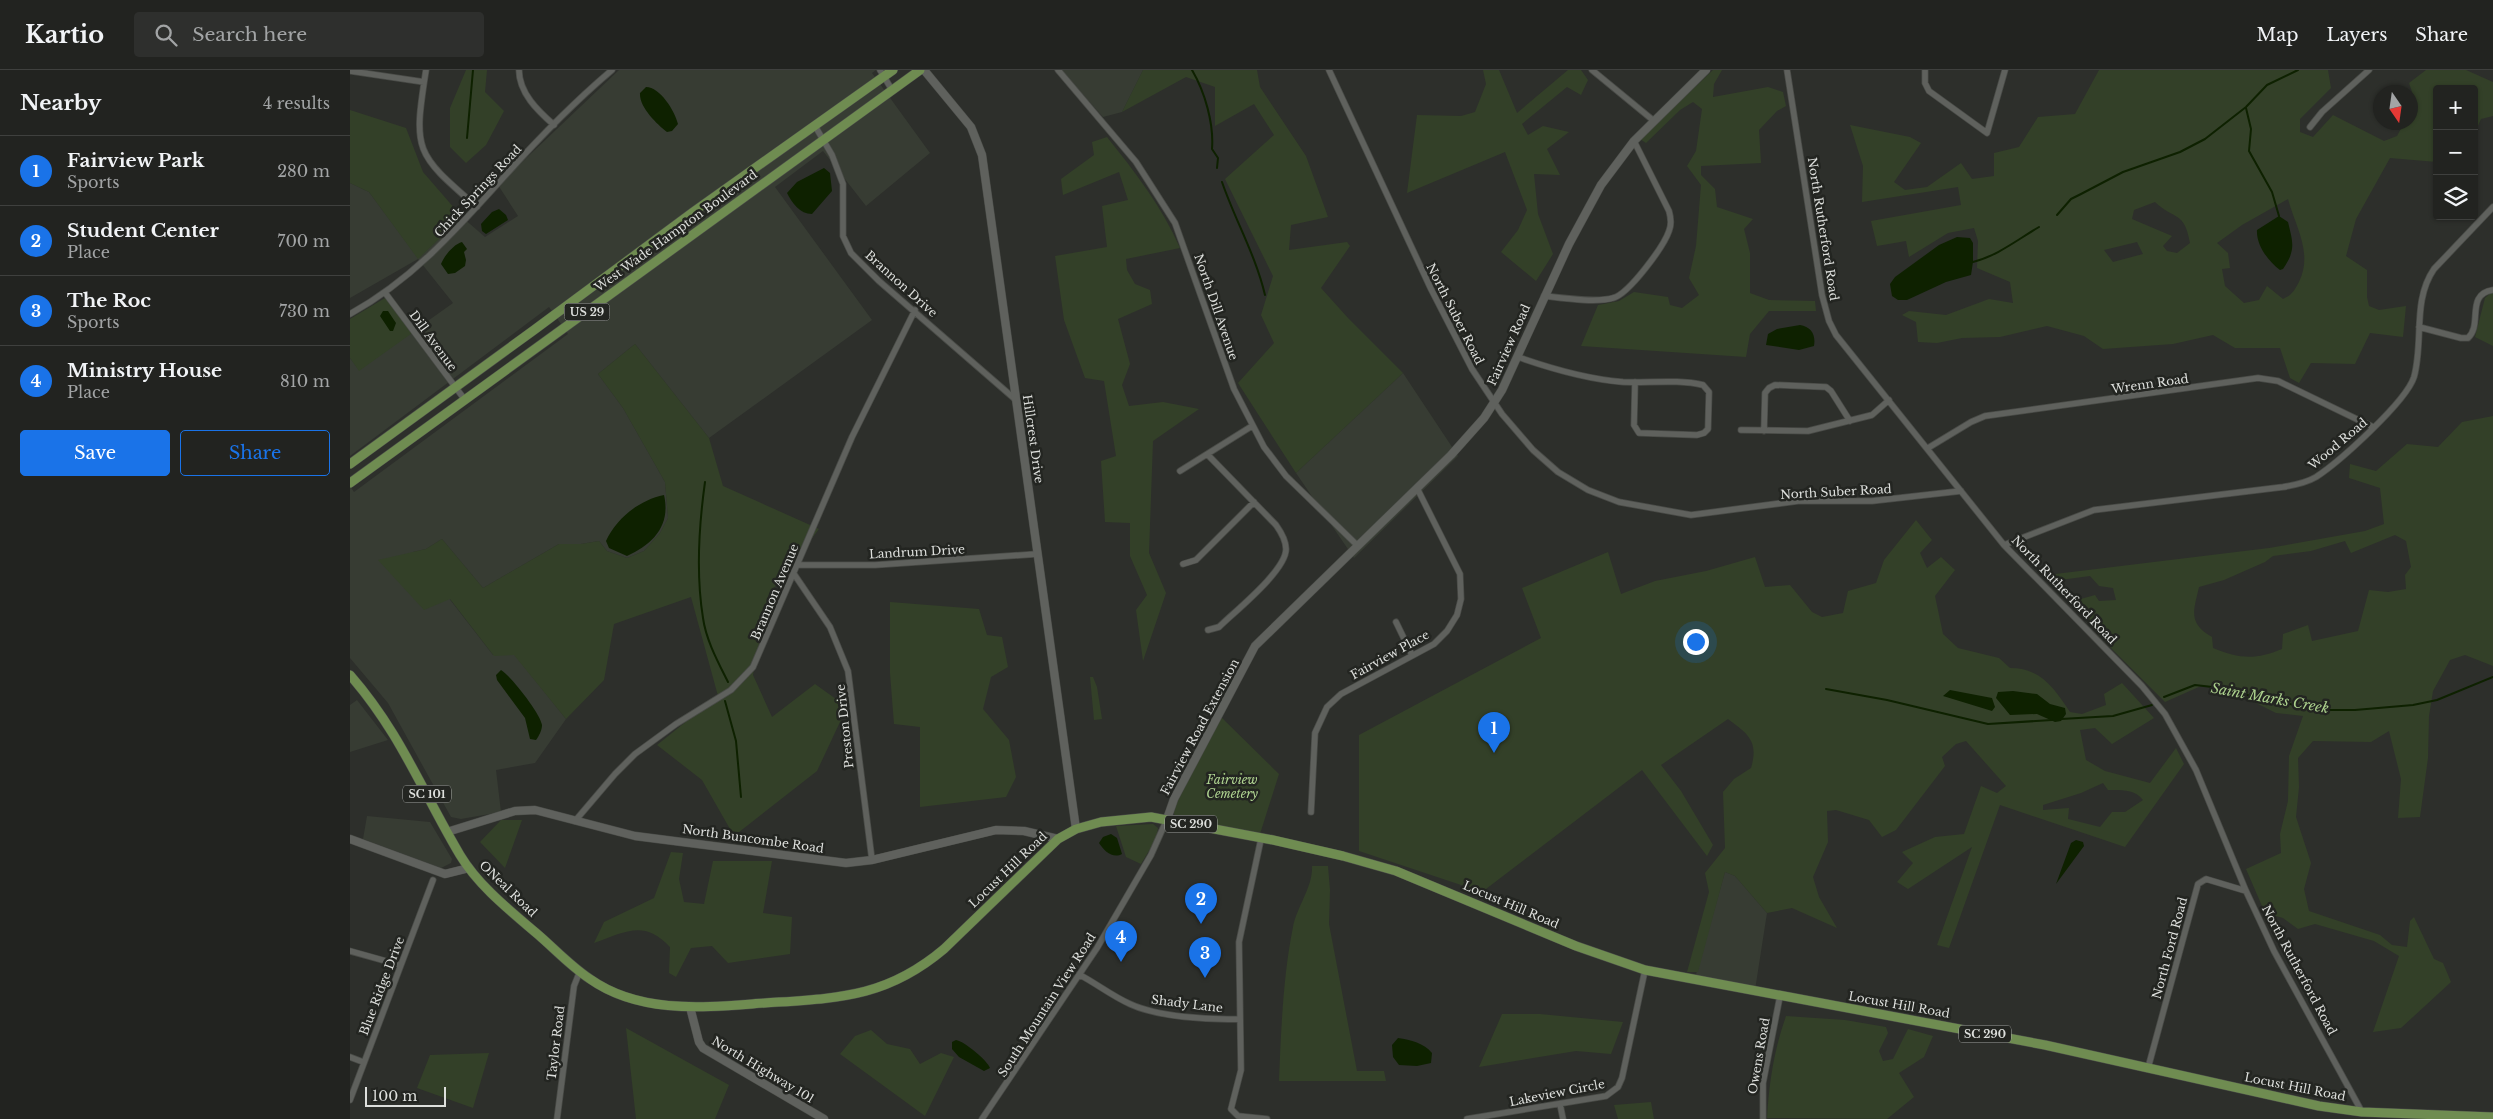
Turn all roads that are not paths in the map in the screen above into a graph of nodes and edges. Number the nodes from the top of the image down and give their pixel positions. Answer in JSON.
{"nodes":[{"id":1,"x":426,"y":70,"type":"edge"},
{"id":2,"x":519,"y":70,"type":"edge"},
{"id":3,"x":612,"y":70,"type":"edge"},
{"id":4,"x":893,"y":70,"type":"edge"},
{"id":5,"x":920,"y":70,"type":"edge"},
{"id":6,"x":924,"y":70,"type":"edge"},
{"id":7,"x":1058,"y":70,"type":"edge"},
{"id":8,"x":1328,"y":70,"type":"edge"},
{"id":9,"x":1592,"y":70,"type":"edge"},
{"id":10,"x":1706,"y":70,"type":"edge"},
{"id":11,"x":1787,"y":70,"type":"edge"},
{"id":12,"x":1925,"y":70,"type":"edge"},
{"id":13,"x":2005,"y":70,"type":"edge"},
{"id":14,"x":2369,"y":70,"type":"edge"},
{"id":15,"x":350,"y":71,"type":"edge"},
{"id":16,"x":882,"y":73,"type":"edge"},
{"id":17,"x":424,"y":82,"type":"junction"},
{"id":18,"x":892,"y":90,"type":"junction"},
{"id":19,"x":1654,"y":121,"type":"junction"},
{"id":20,"x":554,"y":125,"type":"junction"},
{"id":21,"x":815,"y":126,"type":"junction"},
{"id":22,"x":2310,"y":127,"type":"dead end"},
{"id":23,"x":823,"y":140,"type":"junction"},
{"id":24,"x":1634,"y":141,"type":"junction"},
{"id":25,"x":476,"y":207,"type":"junction"},
{"id":26,"x":2493,"y":207,"type":"edge"},
{"id":27,"x":2493,"y":290,"type":"edge"},
{"id":28,"x":386,"y":294,"type":"junction"},
{"id":29,"x":1544,"y":296,"type":"junction"},
{"id":30,"x":915,"y":310,"type":"junction"},
{"id":31,"x":350,"y":314,"type":"edge"},
{"id":32,"x":2418,"y":327,"type":"junction"},
{"id":33,"x":1518,"y":357,"type":"junction"},
{"id":34,"x":1634,"y":382,"type":"junction"},
{"id":35,"x":454,"y":388,"type":"junction"},
{"id":36,"x":465,"y":400,"type":"junction"},
{"id":37,"x":1016,"y":400,"type":"junction"},
{"id":38,"x":1889,"y":400,"type":"junction"},
{"id":39,"x":1494,"y":403,"type":"junction"},
{"id":40,"x":1850,"y":421,"type":"junction"},
{"id":41,"x":1252,"y":426,"type":"junction"},
{"id":42,"x":2373,"y":427,"type":"junction"},
{"id":43,"x":1741,"y":430,"type":"dead end"},
{"id":44,"x":1764,"y":431,"type":"junction"},
{"id":45,"x":1928,"y":448,"type":"junction"},
{"id":46,"x":1208,"y":455,"type":"junction"},
{"id":47,"x":350,"y":464,"type":"edge"},
{"id":48,"x":1180,"y":471,"type":"dead end"},
{"id":49,"x":350,"y":483,"type":"edge"},
{"id":50,"x":1417,"y":488,"type":"junction"},
{"id":51,"x":1961,"y":491,"type":"junction"},
{"id":52,"x":1254,"y":502,"type":"junction"},
{"id":53,"x":2004,"y":545,"type":"junction"},
{"id":54,"x":1358,"y":546,"type":"junction"},
{"id":55,"x":1037,"y":554,"type":"junction"},
{"id":56,"x":1183,"y":564,"type":"dead end"},
{"id":57,"x":798,"y":565,"type":"junction"},
{"id":58,"x":794,"y":574,"type":"junction"},
{"id":59,"x":1396,"y":622,"type":"dead end"},
{"id":60,"x":1208,"y":630,"type":"dead end"},
{"id":61,"x":1255,"y":646,"type":"joint"},
{"id":62,"x":1412,"y":655,"type":"junction"},
{"id":63,"x":350,"y":675,"type":"edge"},
{"id":64,"x":1311,"y":812,"type":"dead end"},
{"id":65,"x":1167,"y":819,"type":"junction"},
{"id":66,"x":575,"y":821,"type":"junction"},
{"id":67,"x":1076,"y":829,"type":"junction"},
{"id":68,"x":447,"y":832,"type":"junction"},
{"id":69,"x":1058,"y":839,"type":"junction"},
{"id":70,"x":1261,"y":839,"type":"junction"},
{"id":71,"x":350,"y":840,"type":"edge"},
{"id":72,"x":872,"y":860,"type":"junction"},
{"id":73,"x":469,"y":868,"type":"junction"},
{"id":74,"x":433,"y":880,"type":"dead end"},
{"id":75,"x":2246,"y":891,"type":"junction"},
{"id":76,"x":350,"y":951,"type":"edge"},
{"id":77,"x":400,"y":965,"type":"junction"},
{"id":78,"x":1645,"y":970,"type":"junction"},
{"id":79,"x":580,"y":971,"type":"junction"},
{"id":80,"x":1080,"y":975,"type":"junction"},
{"id":81,"x":1780,"y":996,"type":"junction"},
{"id":82,"x":690,"y":1006,"type":"junction"},
{"id":83,"x":1240,"y":1019,"type":"junction"},
{"id":84,"x":350,"y":1057,"type":"edge"},
{"id":85,"x":364,"y":1062,"type":"junction"},
{"id":86,"x":2148,"y":1068,"type":"junction"},
{"id":87,"x":350,"y":1100,"type":"edge"},
{"id":88,"x":1560,"y":1104,"type":"junction"},
{"id":89,"x":2364,"y":1116,"type":"edge"},
{"id":90,"x":2493,"y":1117,"type":"edge"},
{"id":91,"x":557,"y":1119,"type":"edge"},
{"id":92,"x":824,"y":1119,"type":"edge"},
{"id":93,"x":982,"y":1119,"type":"edge"},
{"id":94,"x":1267,"y":1119,"type":"edge"},
{"id":95,"x":1467,"y":1119,"type":"edge"},
{"id":96,"x":1563,"y":1119,"type":"edge"},
{"id":97,"x":1763,"y":1119,"type":"edge"}],
"edges":[{"from":1,"to":17,"type":"street"},
{"from":2,"to":20,"type":"street"},
{"from":3,"to":20,"type":"street","name":"Chick Springs Road"},
{"from":4,"to":16,"type":"main road","name":"West Wade Hampton Boulevard","number":"US 29"},
{"from":5,"to":18,"type":"main road","name":"West Wade Hampton Boulevard","number":"US 29"},
{"from":6,"to":37,"type":"street","name":"Hillcrest Drive"},
{"from":7,"to":41,"type":"street","name":"North Dill Avenue"},
{"from":8,"to":39,"type":"street","name":"North Suber Road"},
{"from":9,"to":19,"type":"street"},
{"from":10,"to":19,"type":"street","name":"Fairview Road"},
{"from":11,"to":38,"type":"street","name":"North Rutherford Road"},
{"from":12,"to":13,"type":"street"},
{"from":14,"to":22,"type":"street"},
{"from":15,"to":17,"type":"street"},
{"from":16,"to":18,"type":"street"},
{"from":16,"to":21,"type":"main road","name":"West Wade Hampton Boulevard","number":"US 29"},
{"from":17,"to":25,"type":"street"},
{"from":18,"to":23,"type":"main road","name":"West Wade Hampton Boulevard","number":"US 29"},
{"from":19,"to":24,"type":"street","name":"Fairview Road"},
{"from":20,"to":25,"type":"street","name":"Chick Springs Road"},
{"from":21,"to":23,"type":"street","name":"Brannon Drive"},
{"from":21,"to":35,"type":"main road","name":"West Wade Hampton Boulevard","number":"US 29"},
{"from":23,"to":30,"type":"street","name":"Brannon Drive"},
{"from":23,"to":36,"type":"main road","name":"West Wade Hampton Boulevard","number":"US 29"},
{"from":24,"to":29,"type":"street","name":"Fairview Road"},
{"from":24,"to":29,"type":"street"},
{"from":25,"to":28,"type":"street","name":"Chick Springs Road"},
{"from":26,"to":32,"type":"street","name":"Wood Road"},
{"from":27,"to":32,"type":"street"},
{"from":28,"to":31,"type":"street","name":"Chick Springs Road"},
{"from":28,"to":35,"type":"street","name":"Dill Avenue"},
{"from":29,"to":33,"type":"street","name":"Fairview Road"},
{"from":30,"to":37,"type":"street","name":"Brannon Drive"},
{"from":30,"to":57,"type":"street","name":"Brannon Avenue"},
{"from":32,"to":42,"type":"street","name":"Wood Road"},
{"from":33,"to":34,"type":"street"},
{"from":33,"to":39,"type":"street","name":"Fairview Road"},
{"from":34,"to":34,"type":"street"},
{"from":35,"to":36,"type":"street","name":"Dill Avenue"},
{"from":35,"to":47,"type":"main road","name":"West Wade Hampton Boulevard","number":"US 29"},
{"from":36,"to":49,"type":"main road","name":"West Wade Hampton Boulevard","number":"US 29"},
{"from":37,"to":55,"type":"street","name":"Hillcrest Drive"},
{"from":38,"to":40,"type":"street"},
{"from":38,"to":45,"type":"street","name":"North Rutherford Road"},
{"from":39,"to":50,"type":"street","name":"Fairview Road"},
{"from":39,"to":51,"type":"street","name":"North Suber Road"},
{"from":40,"to":44,"type":"street"},
{"from":40,"to":44,"type":"street"},
{"from":41,"to":46,"type":"street"},
{"from":41,"to":54,"type":"street","name":"North Dill Avenue"},
{"from":42,"to":45,"type":"street","name":"Wrenn Road"},
{"from":42,"to":53,"type":"street","name":"Wood Road"},
{"from":43,"to":44,"type":"street"},
{"from":45,"to":51,"type":"street","name":"North Rutherford Road"},
{"from":46,"to":48,"type":"street"},
{"from":46,"to":52,"type":"street"},
{"from":50,"to":54,"type":"street","name":"Fairview Road"},
{"from":50,"to":62,"type":"street","name":"Fairview Place"},
{"from":51,"to":53,"type":"street","name":"North Rutherford Road"},
{"from":52,"to":56,"type":"street"},
{"from":52,"to":60,"type":"street"},
{"from":53,"to":75,"type":"street","name":"North Rutherford Road"},
{"from":54,"to":61,"type":"street","name":"Fairview Road"},
{"from":55,"to":57,"type":"street","name":"Landrum Drive"},
{"from":55,"to":67,"type":"street","name":"Hillcrest Drive"},
{"from":57,"to":58,"type":"street","name":"Brannon Avenue"},
{"from":58,"to":66,"type":"street","name":"Brannon Avenue"},
{"from":58,"to":72,"type":"street","name":"Preston Drive"},
{"from":59,"to":62,"type":"street"},
{"from":61,"to":65,"type":"street","name":"Fairview Road Extension"},
{"from":62,"to":64,"type":"street","name":"Fairview Place"},
{"from":63,"to":68,"type":"main road","number":"SC 101"},
{"from":65,"to":67,"type":"main road","name":"Locust Hill Road","number":"SC 290"},
{"from":65,"to":70,"type":"main road","name":"Locust Hill Road","number":"SC 290"},
{"from":65,"to":80,"type":"street","name":"South Mountain View Road"},
{"from":66,"to":68,"type":"street","name":"North Buncombe Road"},
{"from":66,"to":72,"type":"street","name":"North Buncombe Road"},
{"from":67,"to":69,"type":"main road","name":"Locust Hill Road","number":"SC 290"},
{"from":68,"to":73,"type":"main road","number":"SC 101"},
{"from":69,"to":72,"type":"street","name":"North Buncombe Road"},
{"from":69,"to":82,"type":"main road","name":"Locust Hill Road","number":"SC 290"},
{"from":70,"to":78,"type":"main road","name":"Locust Hill Road","number":"SC 290"},
{"from":70,"to":83,"type":"street"},
{"from":71,"to":73,"type":"street","name":"ONeal Road"},
{"from":73,"to":79,"type":"main road","name":"ONeal Road","number":"SC 101"},
{"from":74,"to":77,"type":"street","name":"Blue Ridge Drive"},
{"from":75,"to":86,"type":"street","name":"North Ford Road"},
{"from":75,"to":89,"type":"street","name":"North Rutherford Road"},
{"from":76,"to":77,"type":"street"},
{"from":77,"to":85,"type":"street","name":"Blue Ridge Drive"},
{"from":78,"to":81,"type":"main road","name":"Locust Hill Road","number":"SC 290"},
{"from":78,"to":88,"type":"street","name":"Lakeview Circle"},
{"from":79,"to":82,"type":"main road","name":"Locust Hill Road","number":"SC 101"},
{"from":79,"to":91,"type":"street","name":"Taylor Road"},
{"from":80,"to":83,"type":"street","name":"Shady Lane"},
{"from":80,"to":93,"type":"street","name":"South Mountain View Road"},
{"from":81,"to":86,"type":"main road","name":"Locust Hill Road","number":"SC 290"},
{"from":81,"to":97,"type":"street","name":"Owens Road"},
{"from":82,"to":92,"type":"street","name":"North Highway 101"},
{"from":83,"to":94,"type":"street"},
{"from":84,"to":85,"type":"street"},
{"from":85,"to":87,"type":"street","name":"Blue Ridge Drive"},
{"from":86,"to":89,"type":"main road","name":"Locust Hill Road","number":"SC 290"},
{"from":88,"to":95,"type":"street","name":"Lakeview Circle"},
{"from":88,"to":96,"type":"street"},
{"from":89,"to":90,"type":"main road","name":"Locust Hill Road","number":"SC 290"}]}
